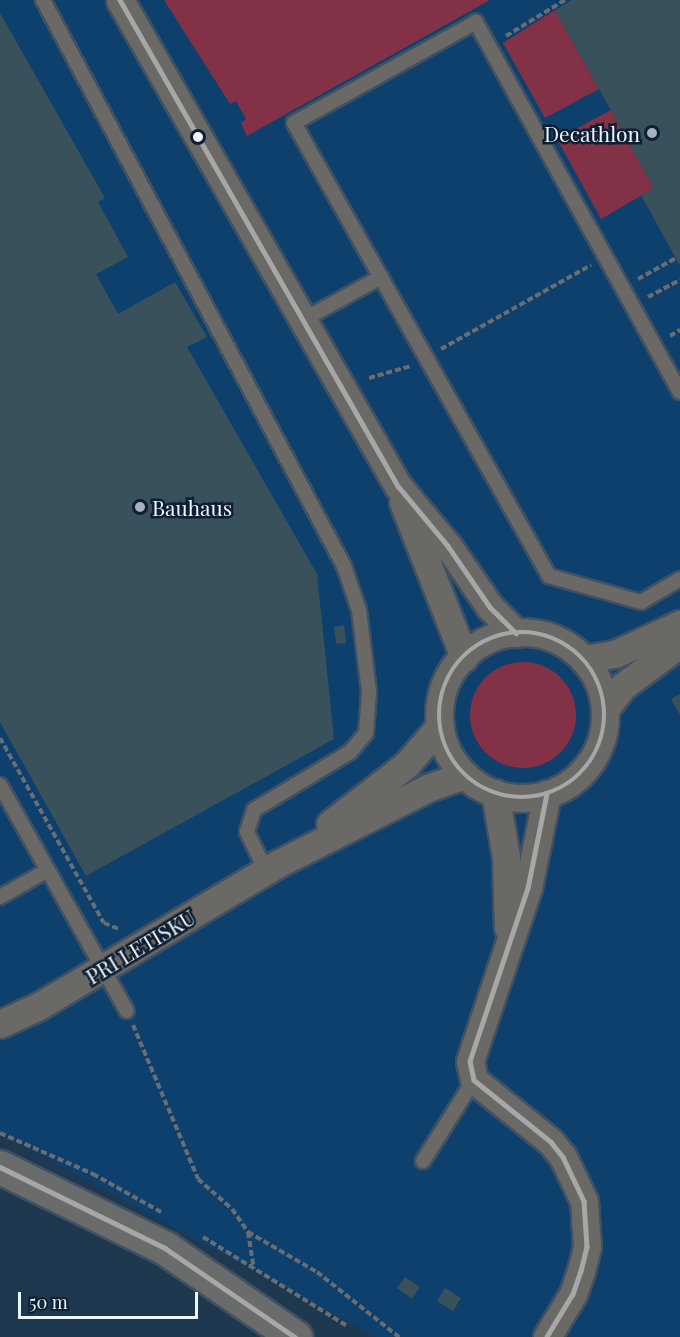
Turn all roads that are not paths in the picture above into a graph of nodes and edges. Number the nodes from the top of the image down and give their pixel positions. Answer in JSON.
{"nodes":[{"id":1,"x":43,"y":0,"type":"edge"},
{"id":2,"x":120,"y":0,"type":"edge"},
{"id":3,"x":381,"y":277,"type":"junction"},
{"id":4,"x":303,"y":320,"type":"junction"},
{"id":5,"x":680,"y":392,"type":"edge"},
{"id":6,"x":398,"y":486,"type":"junction"},
{"id":7,"x":680,"y":579,"type":"edge"},
{"id":8,"x":680,"y":624,"type":"edge"},
{"id":9,"x":516,"y":633,"type":"junction"},
{"id":10,"x":680,"y":644,"type":"edge"},
{"id":11,"x":464,"y":657,"type":"junction"},
{"id":12,"x":583,"y":659,"type":"junction"},
{"id":13,"x":605,"y":710,"type":"junction"},
{"id":14,"x":440,"y":726,"type":"junction"},
{"id":15,"x":465,"y":775,"type":"junction"},
{"id":16,"x":0,"y":785,"type":"edge"},
{"id":17,"x":495,"y":793,"type":"junction"},
{"id":18,"x":547,"y":794,"type":"junction"},
{"id":19,"x":272,"y":868,"type":"junction"},
{"id":20,"x":48,"y":870,"type":"junction"},
{"id":21,"x":0,"y":897,"type":"edge"},
{"id":22,"x":508,"y":948,"type":"junction"},
{"id":23,"x":103,"y":969,"type":"junction"},
{"id":24,"x":127,"y":1011,"type":"road end"},
{"id":25,"x":0,"y":1024,"type":"edge"},
{"id":26,"x":474,"y":1080,"type":"junction"},
{"id":27,"x":423,"y":1161,"type":"dead end"},
{"id":28,"x":0,"y":1167,"type":"edge"},
{"id":29,"x":295,"y":1337,"type":"edge"},
{"id":30,"x":547,"y":1337,"type":"edge"}],
"edges":[{"from":1,"to":19,"type":"lane"},
{"from":2,"to":4,"type":"street"},
{"from":3,"to":4,"type":"lane"},
{"from":3,"to":5,"type":"lane"},
{"from":3,"to":7,"type":"lane"},
{"from":4,"to":6,"type":"street"},
{"from":6,"to":9,"type":"street"},
{"from":6,"to":11,"type":"street"},
{"from":8,"to":12,"type":"street"},
{"from":9,"to":11,"type":"street"},
{"from":9,"to":12,"type":"street"},
{"from":10,"to":13,"type":"street"},
{"from":11,"to":14,"type":"street"},
{"from":12,"to":13,"type":"street"},
{"from":13,"to":18,"type":"street"},
{"from":14,"to":15,"type":"street"},
{"from":14,"to":19,"type":"street","name":"PRI LETISKU"},
{"from":15,"to":17,"type":"street"},
{"from":15,"to":19,"type":"street","name":"PRI LETISKU"},
{"from":16,"to":20,"type":"lane"},
{"from":17,"to":18,"type":"street"},
{"from":17,"to":22,"type":"street"},
{"from":18,"to":22,"type":"street"},
{"from":19,"to":23,"type":"street","name":"PRI LETISKU"},
{"from":20,"to":21,"type":"lane"},
{"from":20,"to":23,"type":"lane"},
{"from":22,"to":26,"type":"street"},
{"from":23,"to":24,"type":"lane"},
{"from":23,"to":25,"type":"street","name":"PRI LETISKU"},
{"from":26,"to":27,"type":"lane"},
{"from":26,"to":30,"type":"street"},
{"from":28,"to":29,"type":"main road"}]}
